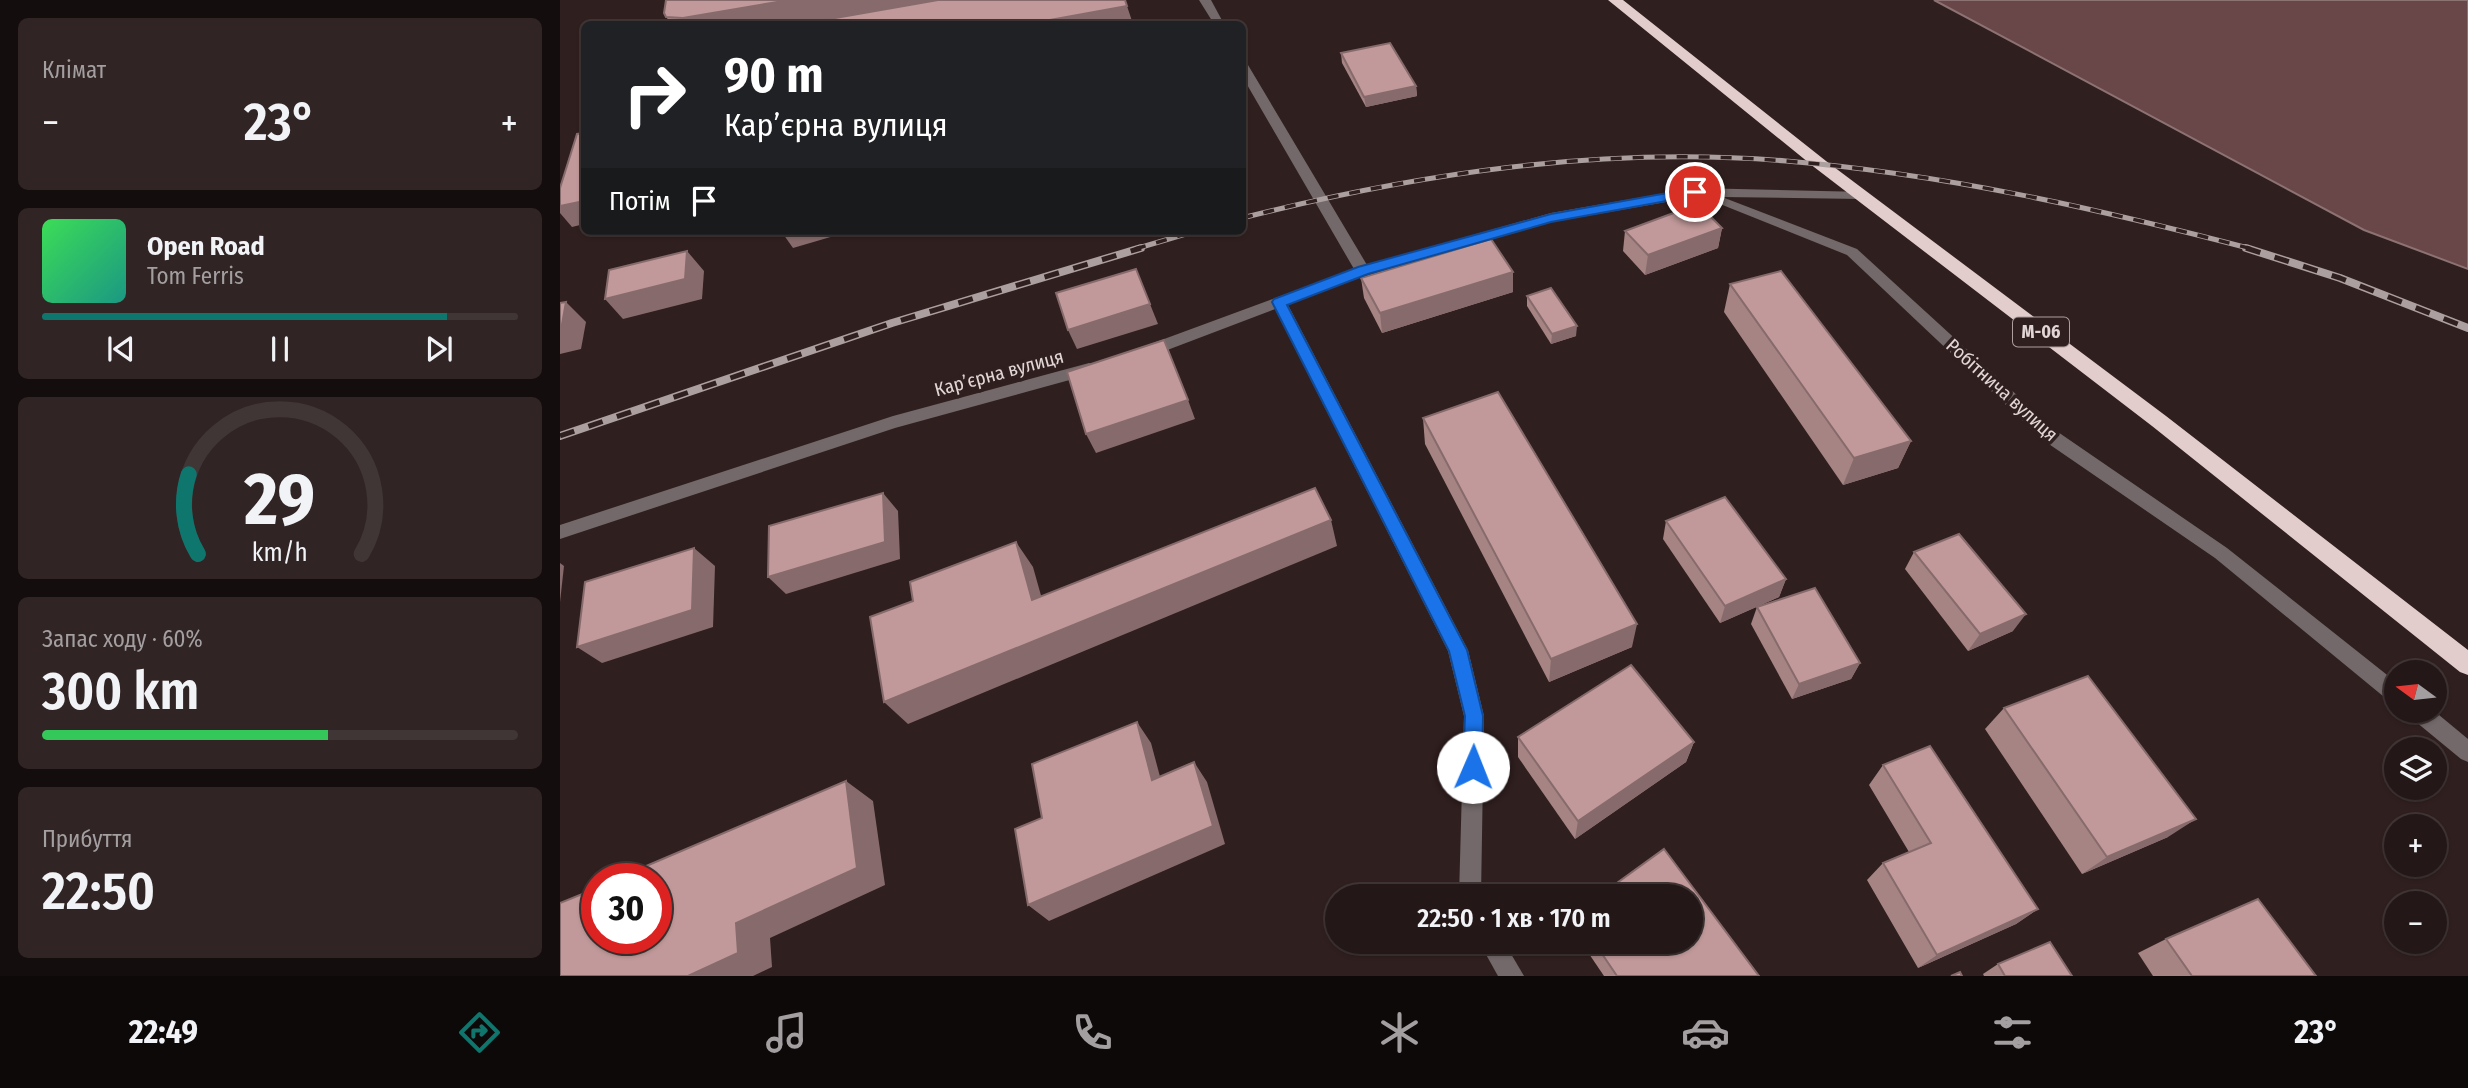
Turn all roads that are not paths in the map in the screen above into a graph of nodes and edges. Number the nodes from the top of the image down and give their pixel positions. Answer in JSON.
{"nodes":[{"id":1,"x":1205,"y":0,"type":"edge"},
{"id":2,"x":1615,"y":0,"type":"edge"},
{"id":3,"x":1217,"y":21,"type":"edge"},
{"id":4,"x":1246,"y":72,"type":"edge"},
{"id":5,"x":1695,"y":192,"type":"junction"},
{"id":6,"x":1860,"y":195,"type":"junction"},
{"id":7,"x":1363,"y":271,"type":"junction"},
{"id":8,"x":1279,"y":302,"type":"junction"},
{"id":9,"x":560,"y":532,"type":"edge"},
{"id":10,"x":2468,"y":664,"type":"edge"},
{"id":11,"x":2384,"y":684,"type":"edge"},
{"id":12,"x":2433,"y":723,"type":"edge"},
{"id":13,"x":2468,"y":752,"type":"edge"},
{"id":14,"x":1470,"y":884,"type":"edge"},
{"id":15,"x":1498,"y":954,"type":"edge"},
{"id":16,"x":1512,"y":976,"type":"edge"}],
"edges":[{"from":1,"to":3,"type":"street"},
{"from":2,"to":6,"type":"highway","number":"М-06"},
{"from":4,"to":7,"type":"street"},
{"from":5,"to":6,"type":"street","name":"Карʼєрна вулиця"},
{"from":5,"to":7,"type":"street","name":"Карʼєрна вулиця"},
{"from":5,"to":11,"type":"street","name":"Робітнича вулиця"},
{"from":6,"to":10,"type":"highway","number":"М-06"},
{"from":7,"to":8,"type":"street","name":"Карʼєрна вулиця"},
{"from":8,"to":9,"type":"street","name":"Карʼєрна вулиця"},
{"from":8,"to":14,"type":"street"},
{"from":12,"to":13,"type":"street"},
{"from":15,"to":16,"type":"street"}]}
